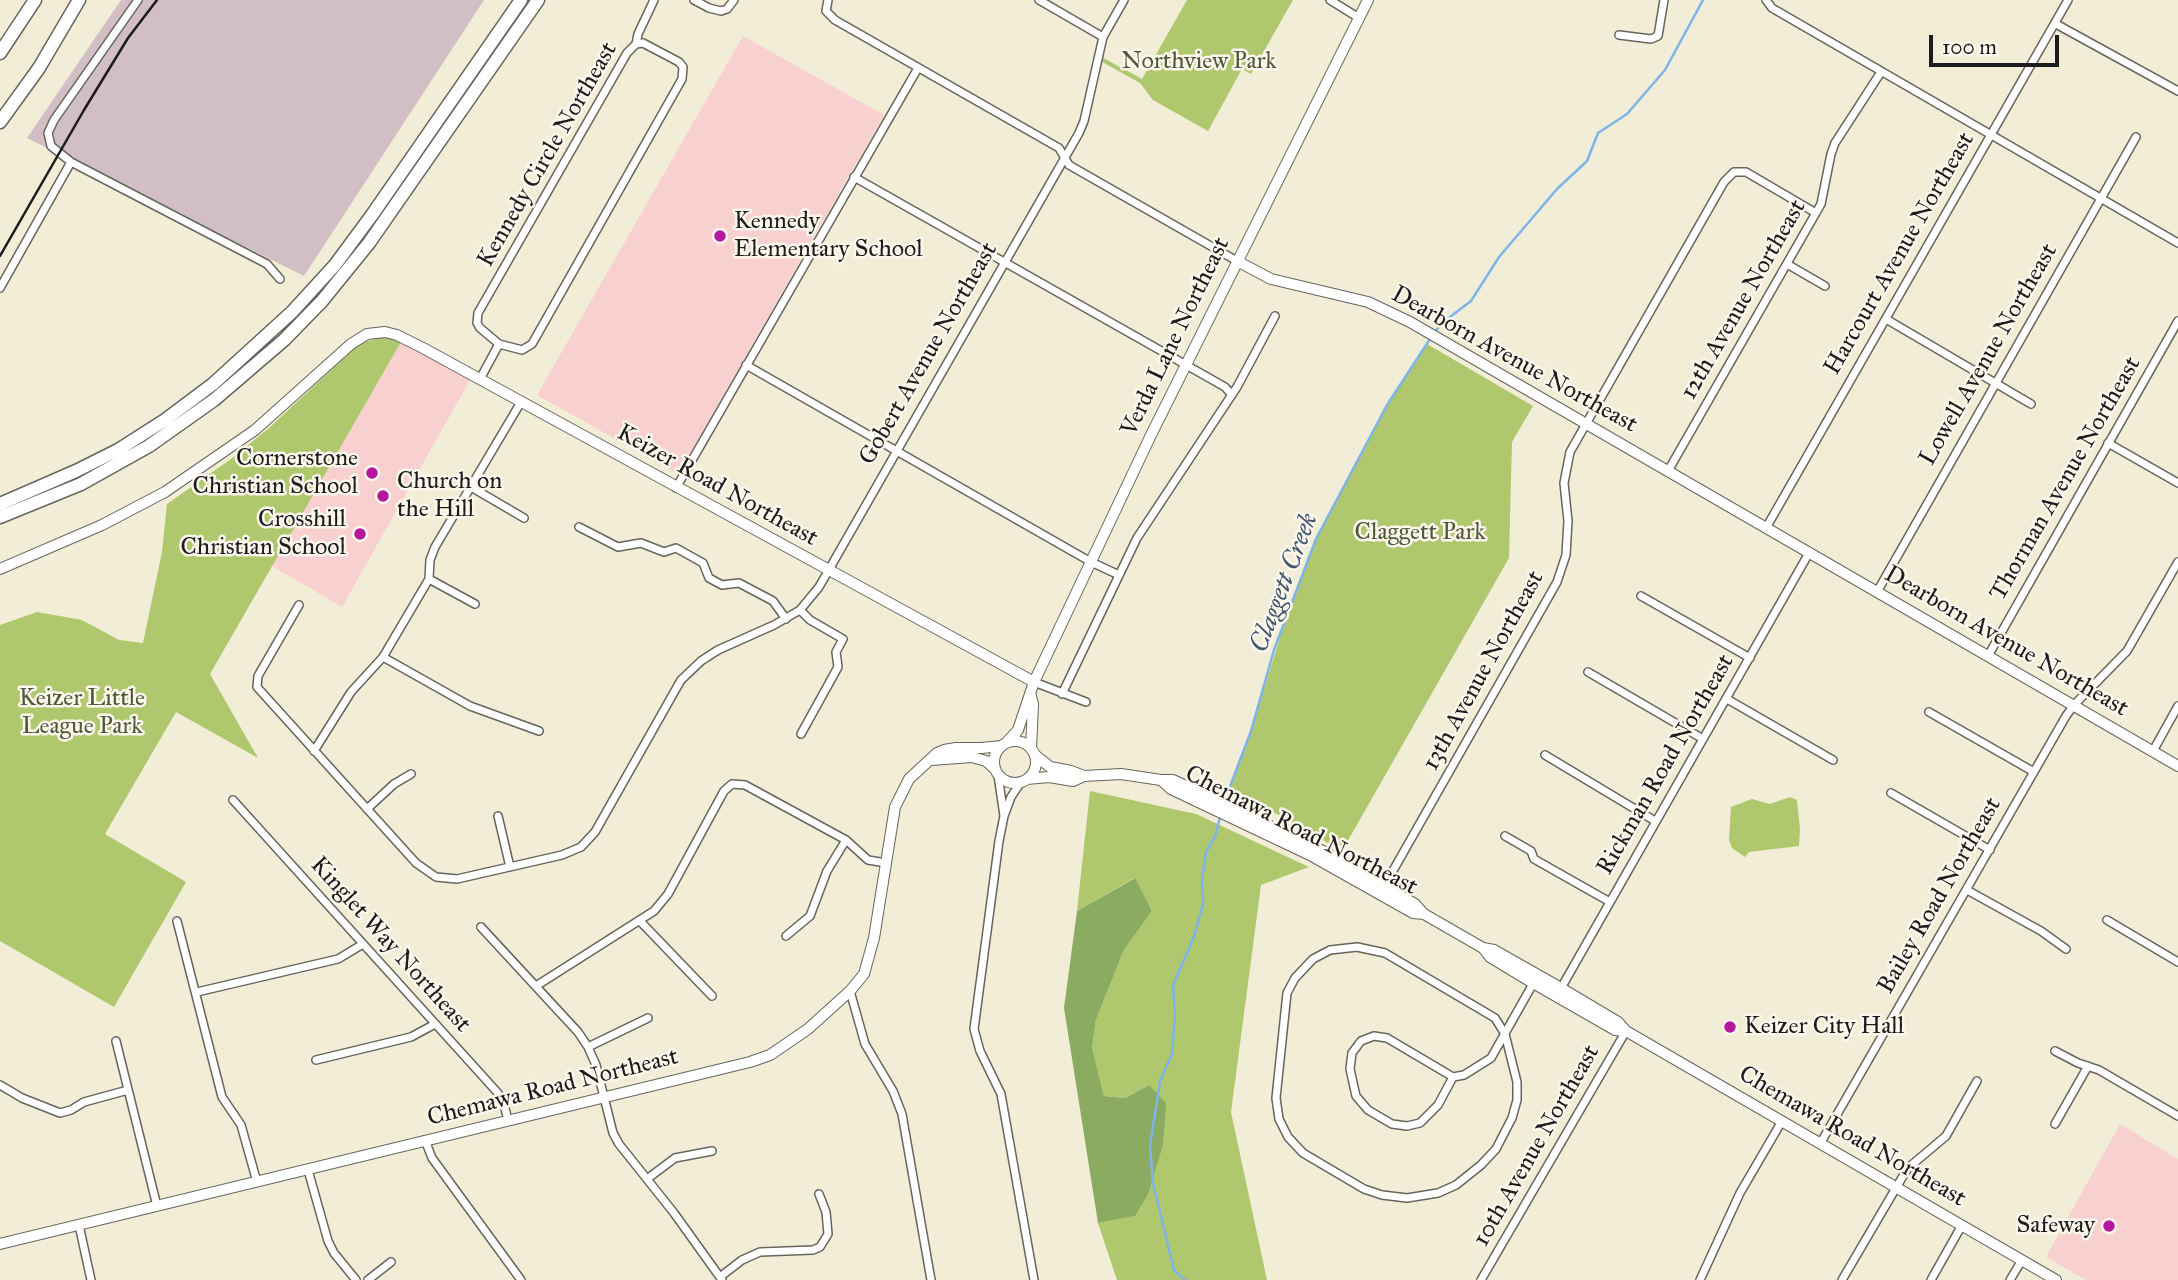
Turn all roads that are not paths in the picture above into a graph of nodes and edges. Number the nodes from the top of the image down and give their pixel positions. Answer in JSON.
{"nodes":[{"id":1,"x":35,"y":0,"type":"edge"},
{"id":2,"x":79,"y":0,"type":"edge"},
{"id":3,"x":138,"y":0,"type":"edge"},
{"id":4,"x":521,"y":0,"type":"edge"},
{"id":5,"x":538,"y":0,"type":"edge"},
{"id":6,"x":654,"y":0,"type":"edge"},
{"id":7,"x":694,"y":0,"type":"edge"},
{"id":8,"x":734,"y":0,"type":"edge"},
{"id":9,"x":828,"y":0,"type":"edge"},
{"id":10,"x":1039,"y":0,"type":"edge"},
{"id":11,"x":1124,"y":0,"type":"edge"},
{"id":12,"x":1330,"y":0,"type":"edge"},
{"id":13,"x":1368,"y":0,"type":"edge"},
{"id":14,"x":1664,"y":0,"type":"edge"},
{"id":15,"x":1766,"y":0,"type":"edge"},
{"id":16,"x":2068,"y":0,"type":"edge"},
{"id":17,"x":1359,"y":18,"type":"junction"},
{"id":18,"x":2056,"y":24,"type":"junction"},
{"id":19,"x":1619,"y":34,"type":"dead end"},
{"id":20,"x":1104,"y":37,"type":"junction"},
{"id":21,"x":636,"y":44,"type":"junction"},
{"id":22,"x":0,"y":52,"type":"edge"},
{"id":23,"x":918,"y":68,"type":"junction"},
{"id":24,"x":1881,"y":72,"type":"junction"},
{"id":25,"x":2178,"y":92,"type":"edge"},
{"id":26,"x":0,"y":122,"type":"edge"},
{"id":27,"x":1991,"y":135,"type":"junction"},
{"id":28,"x":2136,"y":137,"type":"dead end"},
{"id":29,"x":1065,"y":158,"type":"junction"},
{"id":30,"x":71,"y":162,"type":"junction"},
{"id":31,"x":854,"y":177,"type":"junction"},
{"id":32,"x":2101,"y":199,"type":"junction"},
{"id":33,"x":1816,"y":213,"type":"junction"},
{"id":34,"x":2178,"y":243,"type":"edge"},
{"id":35,"x":1237,"y":261,"type":"junction"},
{"id":36,"x":1004,"y":262,"type":"junction"},
{"id":37,"x":1787,"y":264,"type":"junction"},
{"id":38,"x":280,"y":279,"type":"dead end"},
{"id":39,"x":1825,"y":286,"type":"dead end"},
{"id":40,"x":0,"y":288,"type":"edge"},
{"id":41,"x":1275,"y":316,"type":"dead end"},
{"id":42,"x":1886,"y":319,"type":"junction"},
{"id":43,"x":2178,"y":321,"type":"edge"},
{"id":44,"x":499,"y":344,"type":"junction"},
{"id":45,"x":746,"y":365,"type":"junction"},
{"id":46,"x":1185,"y":365,"type":"junction"},
{"id":47,"x":480,"y":379,"type":"junction"},
{"id":48,"x":1995,"y":383,"type":"junction"},
{"id":49,"x":1232,"y":395,"type":"junction"},
{"id":50,"x":521,"y":402,"type":"junction"},
{"id":51,"x":2031,"y":404,"type":"dead end"},
{"id":52,"x":1584,"y":423,"type":"junction"},
{"id":53,"x":2108,"y":443,"type":"junction"},
{"id":54,"x":896,"y":450,"type":"junction"},
{"id":55,"x":1668,"y":471,"type":"junction"},
{"id":56,"x":2178,"y":483,"type":"edge"},
{"id":57,"x":471,"y":487,"type":"junction"},
{"id":58,"x":676,"y":488,"type":"junction"},
{"id":59,"x":0,"y":503,"type":"edge"},
{"id":60,"x":0,"y":517,"type":"edge"},
{"id":61,"x":524,"y":518,"type":"dead end"},
{"id":62,"x":579,"y":527,"type":"dead end"},
{"id":63,"x":1766,"y":528,"type":"junction"},
{"id":64,"x":1809,"y":553,"type":"junction"},
{"id":65,"x":1091,"y":562,"type":"junction"},
{"id":66,"x":2178,"y":562,"type":"edge"},
{"id":67,"x":0,"y":569,"type":"edge"},
{"id":68,"x":829,"y":571,"type":"junction"},
{"id":69,"x":1119,"y":575,"type":"junction"},
{"id":70,"x":429,"y":579,"type":"junction"},
{"id":71,"x":1877,"y":592,"type":"junction"},
{"id":72,"x":1641,"y":596,"type":"dead end"},
{"id":73,"x":475,"y":604,"type":"dead end"},
{"id":74,"x":299,"y":605,"type":"dead end"},
{"id":75,"x":800,"y":610,"type":"junction"},
{"id":76,"x":786,"y":619,"type":"junction"},
{"id":77,"x":1988,"y":656,"type":"junction"},
{"id":78,"x":383,"y":657,"type":"junction"},
{"id":79,"x":1749,"y":658,"type":"junction"},
{"id":80,"x":1588,"y":673,"type":"dead end"},
{"id":81,"x":1034,"y":682,"type":"junction"},
{"id":82,"x":1062,"y":694,"type":"junction"},
{"id":83,"x":1031,"y":696,"type":"junction"},
{"id":84,"x":1727,"y":699,"type":"junction"},
{"id":85,"x":1086,"y":702,"type":"dead end"},
{"id":86,"x":2074,"y":705,"type":"junction"},
{"id":87,"x":2178,"y":706,"type":"edge"},
{"id":88,"x":1929,"y":712,"type":"dead end"},
{"id":89,"x":539,"y":731,"type":"dead end"},
{"id":90,"x":801,"y":734,"type":"dead end"},
{"id":91,"x":1703,"y":739,"type":"junction"},
{"id":92,"x":1005,"y":744,"type":"junction"},
{"id":93,"x":314,"y":751,"type":"junction"},
{"id":94,"x":2153,"y":751,"type":"junction"},
{"id":95,"x":1033,"y":752,"type":"junction"},
{"id":96,"x":1545,"y":755,"type":"dead end"},
{"id":97,"x":931,"y":760,"type":"junction"},
{"id":98,"x":1833,"y":760,"type":"dead end"},
{"id":99,"x":2178,"y":766,"type":"edge"},
{"id":100,"x":997,"y":772,"type":"junction"},
{"id":101,"x":2034,"y":772,"type":"junction"},
{"id":102,"x":411,"y":774,"type":"dead end"},
{"id":103,"x":1084,"y":776,"type":"junction"},
{"id":104,"x":1024,"y":780,"type":"junction"},
{"id":105,"x":1891,"y":793,"type":"dead end"},
{"id":106,"x":233,"y":800,"type":"dead end"},
{"id":107,"x":367,"y":809,"type":"junction"},
{"id":108,"x":498,"y":816,"type":"dead end"},
{"id":109,"x":1004,"y":816,"type":"junction"},
{"id":110,"x":1655,"y":821,"type":"junction"},
{"id":111,"x":1505,"y":836,"type":"dead end"},
{"id":112,"x":846,"y":840,"type":"junction"},
{"id":113,"x":1990,"y":850,"type":"junction"},
{"id":114,"x":886,"y":863,"type":"junction"},
{"id":115,"x":510,"y":867,"type":"junction"},
{"id":116,"x":1382,"y":890,"type":"junction"},
{"id":117,"x":1967,"y":890,"type":"junction"},
{"id":118,"x":1610,"y":902,"type":"junction"},
{"id":119,"x":177,"y":920,"type":"dead end"},
{"id":120,"x":2107,"y":920,"type":"dead end"},
{"id":121,"x":640,"y":921,"type":"junction"},
{"id":122,"x":481,"y":927,"type":"dead end"},
{"id":123,"x":786,"y":936,"type":"dead end"},
{"id":124,"x":363,"y":944,"type":"junction"},
{"id":125,"x":2066,"y":949,"type":"dead end"},
{"id":126,"x":2178,"y":962,"type":"edge"},
{"id":127,"x":1536,"y":979,"type":"junction"},
{"id":128,"x":536,"y":986,"type":"junction"},
{"id":129,"x":850,"y":991,"type":"junction"},
{"id":130,"x":197,"y":992,"type":"junction"},
{"id":131,"x":1559,"y":992,"type":"junction"},
{"id":132,"x":712,"y":996,"type":"dead end"},
{"id":133,"x":648,"y":1018,"type":"dead end"},
{"id":134,"x":435,"y":1024,"type":"junction"},
{"id":135,"x":1626,"y":1031,"type":"junction"},
{"id":136,"x":1505,"y":1034,"type":"junction"},
{"id":137,"x":116,"y":1041,"type":"dead end"},
{"id":138,"x":588,"y":1047,"type":"junction"},
{"id":139,"x":2055,"y":1051,"type":"dead end"},
{"id":140,"x":316,"y":1060,"type":"dead end"},
{"id":141,"x":2088,"y":1066,"type":"junction"},
{"id":142,"x":1453,"y":1077,"type":"junction"},
{"id":143,"x":1977,"y":1082,"type":"dead end"},
{"id":144,"x":0,"y":1085,"type":"edge"},
{"id":145,"x":128,"y":1090,"type":"junction"},
{"id":146,"x":604,"y":1098,"type":"junction"},
{"id":147,"x":2178,"y":1116,"type":"edge"},
{"id":148,"x":508,"y":1121,"type":"junction"},
{"id":149,"x":1782,"y":1121,"type":"junction"},
{"id":150,"x":2055,"y":1124,"type":"dead end"},
{"id":151,"x":425,"y":1140,"type":"junction"},
{"id":152,"x":1820,"y":1144,"type":"junction"},
{"id":153,"x":712,"y":1152,"type":"dead end"},
{"id":154,"x":308,"y":1170,"type":"junction"},
{"id":155,"x":647,"y":1178,"type":"junction"},
{"id":156,"x":257,"y":1182,"type":"junction"},
{"id":157,"x":1896,"y":1187,"type":"junction"},
{"id":158,"x":819,"y":1194,"type":"dead end"},
{"id":159,"x":157,"y":1206,"type":"junction"},
{"id":160,"x":79,"y":1225,"type":"junction"},
{"id":161,"x":1962,"y":1225,"type":"junction"},
{"id":162,"x":0,"y":1244,"type":"edge"},
{"id":163,"x":2022,"y":1260,"type":"junction"},
{"id":164,"x":391,"y":1262,"type":"dead end"},
{"id":165,"x":721,"y":1278,"type":"edge"},
{"id":166,"x":91,"y":1280,"type":"edge"},
{"id":167,"x":356,"y":1280,"type":"edge"},
{"id":168,"x":368,"y":1280,"type":"edge"},
{"id":169,"x":521,"y":1280,"type":"edge"},
{"id":170,"x":931,"y":1280,"type":"edge"},
{"id":171,"x":1034,"y":1280,"type":"edge"},
{"id":172,"x":1481,"y":1280,"type":"edge"},
{"id":173,"x":1700,"y":1280,"type":"edge"},
{"id":174,"x":1842,"y":1280,"type":"edge"},
{"id":175,"x":1931,"y":1280,"type":"edge"},
{"id":176,"x":2010,"y":1280,"type":"edge"},
{"id":177,"x":2056,"y":1280,"type":"edge"}],
"edges":[{"from":1,"to":22,"type":"highway"},
{"from":2,"to":26,"type":"highway"},
{"from":3,"to":30,"type":"street"},
{"from":4,"to":59,"type":"highway"},
{"from":5,"to":60,"type":"highway"},
{"from":6,"to":21,"type":"street"},
{"from":7,"to":8,"type":"street"},
{"from":9,"to":23,"type":"street","name":"Dearborn Avenue Northeast"},
{"from":10,"to":20,"type":"street"},
{"from":11,"to":20,"type":"street","name":"Gobert Avenue Northeast"},
{"from":12,"to":17,"type":"street"},
{"from":13,"to":17,"type":"street","name":"Verda Lane Northeast"},
{"from":14,"to":19,"type":"street"},
{"from":15,"to":24,"type":"street"},
{"from":16,"to":18,"type":"street","name":"Harcourt Avenue Northeast"},
{"from":17,"to":35,"type":"street","name":"Verda Lane Northeast"},
{"from":18,"to":25,"type":"street"},
{"from":18,"to":27,"type":"street","name":"Harcourt Avenue Northeast"},
{"from":20,"to":29,"type":"street","name":"Gobert Avenue Northeast"},
{"from":21,"to":44,"type":"street","name":"Kennedy Circle Northeast"},
{"from":21,"to":44,"type":"street","name":"Kennedy Circle Northeast"},
{"from":23,"to":29,"type":"street","name":"Dearborn Avenue Northeast"},
{"from":23,"to":31,"type":"street"},
{"from":24,"to":27,"type":"street"},
{"from":24,"to":33,"type":"street","name":"12th Avenue Northeast"},
{"from":27,"to":32,"type":"street"},
{"from":27,"to":42,"type":"street","name":"Harcourt Avenue Northeast"},
{"from":28,"to":32,"type":"street","name":"Lowell Avenue Northeast"},
{"from":29,"to":35,"type":"street","name":"Dearborn Avenue Northeast"},
{"from":29,"to":36,"type":"street","name":"Gobert Avenue Northeast"},
{"from":30,"to":38,"type":"street"},
{"from":30,"to":40,"type":"street"},
{"from":31,"to":36,"type":"street"},
{"from":31,"to":45,"type":"street"},
{"from":32,"to":34,"type":"street"},
{"from":32,"to":48,"type":"street","name":"Lowell Avenue Northeast"},
{"from":33,"to":37,"type":"street","name":"12th Avenue Northeast"},
{"from":33,"to":52,"type":"street","name":"13th Avenue Northeast"},
{"from":35,"to":46,"type":"street","name":"Verda Lane Northeast"},
{"from":35,"to":52,"type":"street","name":"Dearborn Avenue Northeast"},
{"from":36,"to":46,"type":"street"},
{"from":36,"to":54,"type":"street","name":"Gobert Avenue Northeast"},
{"from":37,"to":39,"type":"street"},
{"from":37,"to":55,"type":"street","name":"12th Avenue Northeast"},
{"from":41,"to":49,"type":"street"},
{"from":42,"to":48,"type":"street"},
{"from":42,"to":63,"type":"street","name":"Harcourt Avenue Northeast"},
{"from":43,"to":53,"type":"street","name":"Thorman Avenue Northeast"},
{"from":44,"to":47,"type":"street"},
{"from":45,"to":54,"type":"street"},
{"from":45,"to":58,"type":"street"},
{"from":46,"to":49,"type":"street"},
{"from":46,"to":65,"type":"street","name":"Verda Lane Northeast"},
{"from":47,"to":50,"type":"street","name":"Keizer Road Northeast"},
{"from":47,"to":67,"type":"street","name":"Keizer Road Northeast"},
{"from":48,"to":51,"type":"street"},
{"from":48,"to":71,"type":"street","name":"Lowell Avenue Northeast"},
{"from":49,"to":69,"type":"street"},
{"from":50,"to":57,"type":"street"},
{"from":50,"to":58,"type":"street","name":"Keizer Road Northeast"},
{"from":52,"to":55,"type":"street","name":"Dearborn Avenue Northeast"},
{"from":52,"to":116,"type":"street","name":"13th Avenue Northeast"},
{"from":53,"to":56,"type":"street"},
{"from":53,"to":77,"type":"street","name":"Thorman Avenue Northeast"},
{"from":54,"to":65,"type":"street"},
{"from":54,"to":68,"type":"street","name":"Gobert Avenue Northeast"},
{"from":55,"to":63,"type":"street","name":"Dearborn Avenue Northeast"},
{"from":57,"to":61,"type":"street"},
{"from":57,"to":70,"type":"street"},
{"from":58,"to":68,"type":"street","name":"Keizer Road Northeast"},
{"from":62,"to":76,"type":"street"},
{"from":63,"to":64,"type":"street","name":"Dearborn Avenue Northeast"},
{"from":64,"to":71,"type":"street","name":"Dearborn Avenue Northeast"},
{"from":64,"to":79,"type":"street","name":"Rickman Road Northeast"},
{"from":65,"to":69,"type":"street"},
{"from":65,"to":81,"type":"street","name":"Verda Lane Northeast"},
{"from":66,"to":86,"type":"street","name":"Bailey Road Northeast"},
{"from":68,"to":75,"type":"street","name":"Gobert Avenue Northeast"},
{"from":68,"to":81,"type":"street","name":"Keizer Road Northeast"},
{"from":69,"to":82,"type":"street"},
{"from":70,"to":73,"type":"street"},
{"from":70,"to":78,"type":"street"},
{"from":71,"to":77,"type":"street","name":"Dearborn Avenue Northeast"},
{"from":72,"to":79,"type":"street"},
{"from":74,"to":93,"type":"street"},
{"from":75,"to":76,"type":"street","name":"Gobert Avenue Northeast"},
{"from":75,"to":90,"type":"street"},
{"from":76,"to":115,"type":"street","name":"Gobert Avenue Northeast"},
{"from":77,"to":86,"type":"street","name":"Dearborn Avenue Northeast"},
{"from":78,"to":89,"type":"street"},
{"from":78,"to":93,"type":"street"},
{"from":79,"to":84,"type":"street","name":"Rickman Road Northeast"},
{"from":80,"to":91,"type":"street"},
{"from":81,"to":82,"type":"street"},
{"from":81,"to":83,"type":"street","name":"Verda Lane Northeast"},
{"from":82,"to":85,"type":"street"},
{"from":83,"to":92,"type":"street","name":"Verda Lane Northeast"},
{"from":83,"to":95,"type":"street","name":"Verda Lane Northeast"},
{"from":84,"to":91,"type":"street","name":"Rickman Road Northeast"},
{"from":84,"to":98,"type":"street"},
{"from":86,"to":94,"type":"street","name":"Dearborn Avenue Northeast"},
{"from":86,"to":101,"type":"street","name":"Bailey Road Northeast"},
{"from":87,"to":94,"type":"street"},
{"from":88,"to":101,"type":"street"},
{"from":91,"to":110,"type":"street","name":"Rickman Road Northeast"},
{"from":92,"to":95,"type":"street"},
{"from":92,"to":97,"type":"street","name":"Chemawa Road Northeast"},
{"from":92,"to":100,"type":"street"},
{"from":93,"to":107,"type":"street"},
{"from":94,"to":99,"type":"street","name":"Dearborn Avenue Northeast"},
{"from":95,"to":103,"type":"street","name":"Chemawa Road Northeast"},
{"from":95,"to":104,"type":"street"},
{"from":96,"to":110,"type":"street"},
{"from":97,"to":100,"type":"street"},
{"from":97,"to":114,"type":"street","name":"Chemawa Road Northeast"},
{"from":100,"to":104,"type":"street"},
{"from":100,"to":109,"type":"street"},
{"from":101,"to":113,"type":"street","name":"Bailey Road Northeast"},
{"from":102,"to":107,"type":"street"},
{"from":103,"to":104,"type":"street","name":"Chemawa Road Northeast"},
{"from":103,"to":116,"type":"street","name":"Chemawa Road Northeast"},
{"from":104,"to":109,"type":"street"},
{"from":105,"to":113,"type":"street"},
{"from":106,"to":124,"type":"street","name":"Kinglet Way Northeast"},
{"from":107,"to":115,"type":"street","name":"Gobert Avenue Northeast"},
{"from":108,"to":115,"type":"street"},
{"from":109,"to":171,"type":"street"},
{"from":110,"to":118,"type":"street","name":"Rickman Road Northeast"},
{"from":111,"to":118,"type":"street"},
{"from":112,"to":114,"type":"street"},
{"from":112,"to":121,"type":"street"},
{"from":112,"to":123,"type":"street"},
{"from":113,"to":117,"type":"street","name":"Bailey Road Northeast"},
{"from":114,"to":129,"type":"street","name":"Chemawa Road Northeast"},
{"from":116,"to":127,"type":"street","name":"Chemawa Road Northeast"},
{"from":117,"to":125,"type":"street"},
{"from":117,"to":152,"type":"street","name":"Bailey Road Northeast"},
{"from":118,"to":131,"type":"street","name":"Rickman Road Northeast"},
{"from":119,"to":130,"type":"street"},
{"from":120,"to":126,"type":"street"},
{"from":121,"to":128,"type":"street"},
{"from":121,"to":132,"type":"street"},
{"from":122,"to":128,"type":"street"},
{"from":124,"to":130,"type":"street"},
{"from":124,"to":134,"type":"street","name":"Kinglet Way Northeast"},
{"from":127,"to":131,"type":"street","name":"Chemawa Road Northeast"},
{"from":127,"to":136,"type":"street"},
{"from":128,"to":138,"type":"street"},
{"from":129,"to":146,"type":"street","name":"Chemawa Road Northeast"},
{"from":129,"to":170,"type":"street"},
{"from":130,"to":156,"type":"street"},
{"from":131,"to":135,"type":"street","name":"Chemawa Road Northeast"},
{"from":133,"to":138,"type":"street"},
{"from":134,"to":140,"type":"street"},
{"from":134,"to":148,"type":"street","name":"Kinglet Way Northeast"},
{"from":135,"to":149,"type":"street","name":"Chemawa Road Northeast"},
{"from":135,"to":172,"type":"street","name":"10th Avenue Northeast"},
{"from":136,"to":136,"type":"street"},
{"from":136,"to":142,"type":"street"},
{"from":137,"to":145,"type":"street"},
{"from":138,"to":146,"type":"street"},
{"from":139,"to":141,"type":"street"},
{"from":141,"to":147,"type":"street"},
{"from":141,"to":150,"type":"street"},
{"from":142,"to":142,"type":"street"},
{"from":143,"to":157,"type":"street"},
{"from":144,"to":145,"type":"street"},
{"from":145,"to":159,"type":"street"},
{"from":146,"to":148,"type":"street","name":"Chemawa Road Northeast"},
{"from":146,"to":155,"type":"street"},
{"from":148,"to":151,"type":"street","name":"Chemawa Road Northeast"},
{"from":149,"to":152,"type":"street","name":"Chemawa Road Northeast"},
{"from":149,"to":173,"type":"street"},
{"from":151,"to":154,"type":"street","name":"Chemawa Road Northeast"},
{"from":151,"to":169,"type":"street"},
{"from":152,"to":157,"type":"street","name":"Chemawa Road Northeast"},
{"from":153,"to":155,"type":"street"},
{"from":154,"to":156,"type":"street","name":"Chemawa Road Northeast"},
{"from":154,"to":167,"type":"street"},
{"from":155,"to":165,"type":"street"},
{"from":156,"to":159,"type":"street","name":"Chemawa Road Northeast"},
{"from":157,"to":161,"type":"street","name":"Chemawa Road Northeast"},
{"from":157,"to":174,"type":"street"},
{"from":158,"to":165,"type":"street"},
{"from":159,"to":160,"type":"street","name":"Chemawa Road Northeast"},
{"from":160,"to":162,"type":"street","name":"Chemawa Road Northeast"},
{"from":160,"to":166,"type":"street"},
{"from":161,"to":163,"type":"street","name":"Chemawa Road Northeast"},
{"from":161,"to":175,"type":"street"},
{"from":163,"to":176,"type":"street"},
{"from":163,"to":177,"type":"street","name":"Chemawa Road Northeast"},
{"from":164,"to":168,"type":"street"}]}
